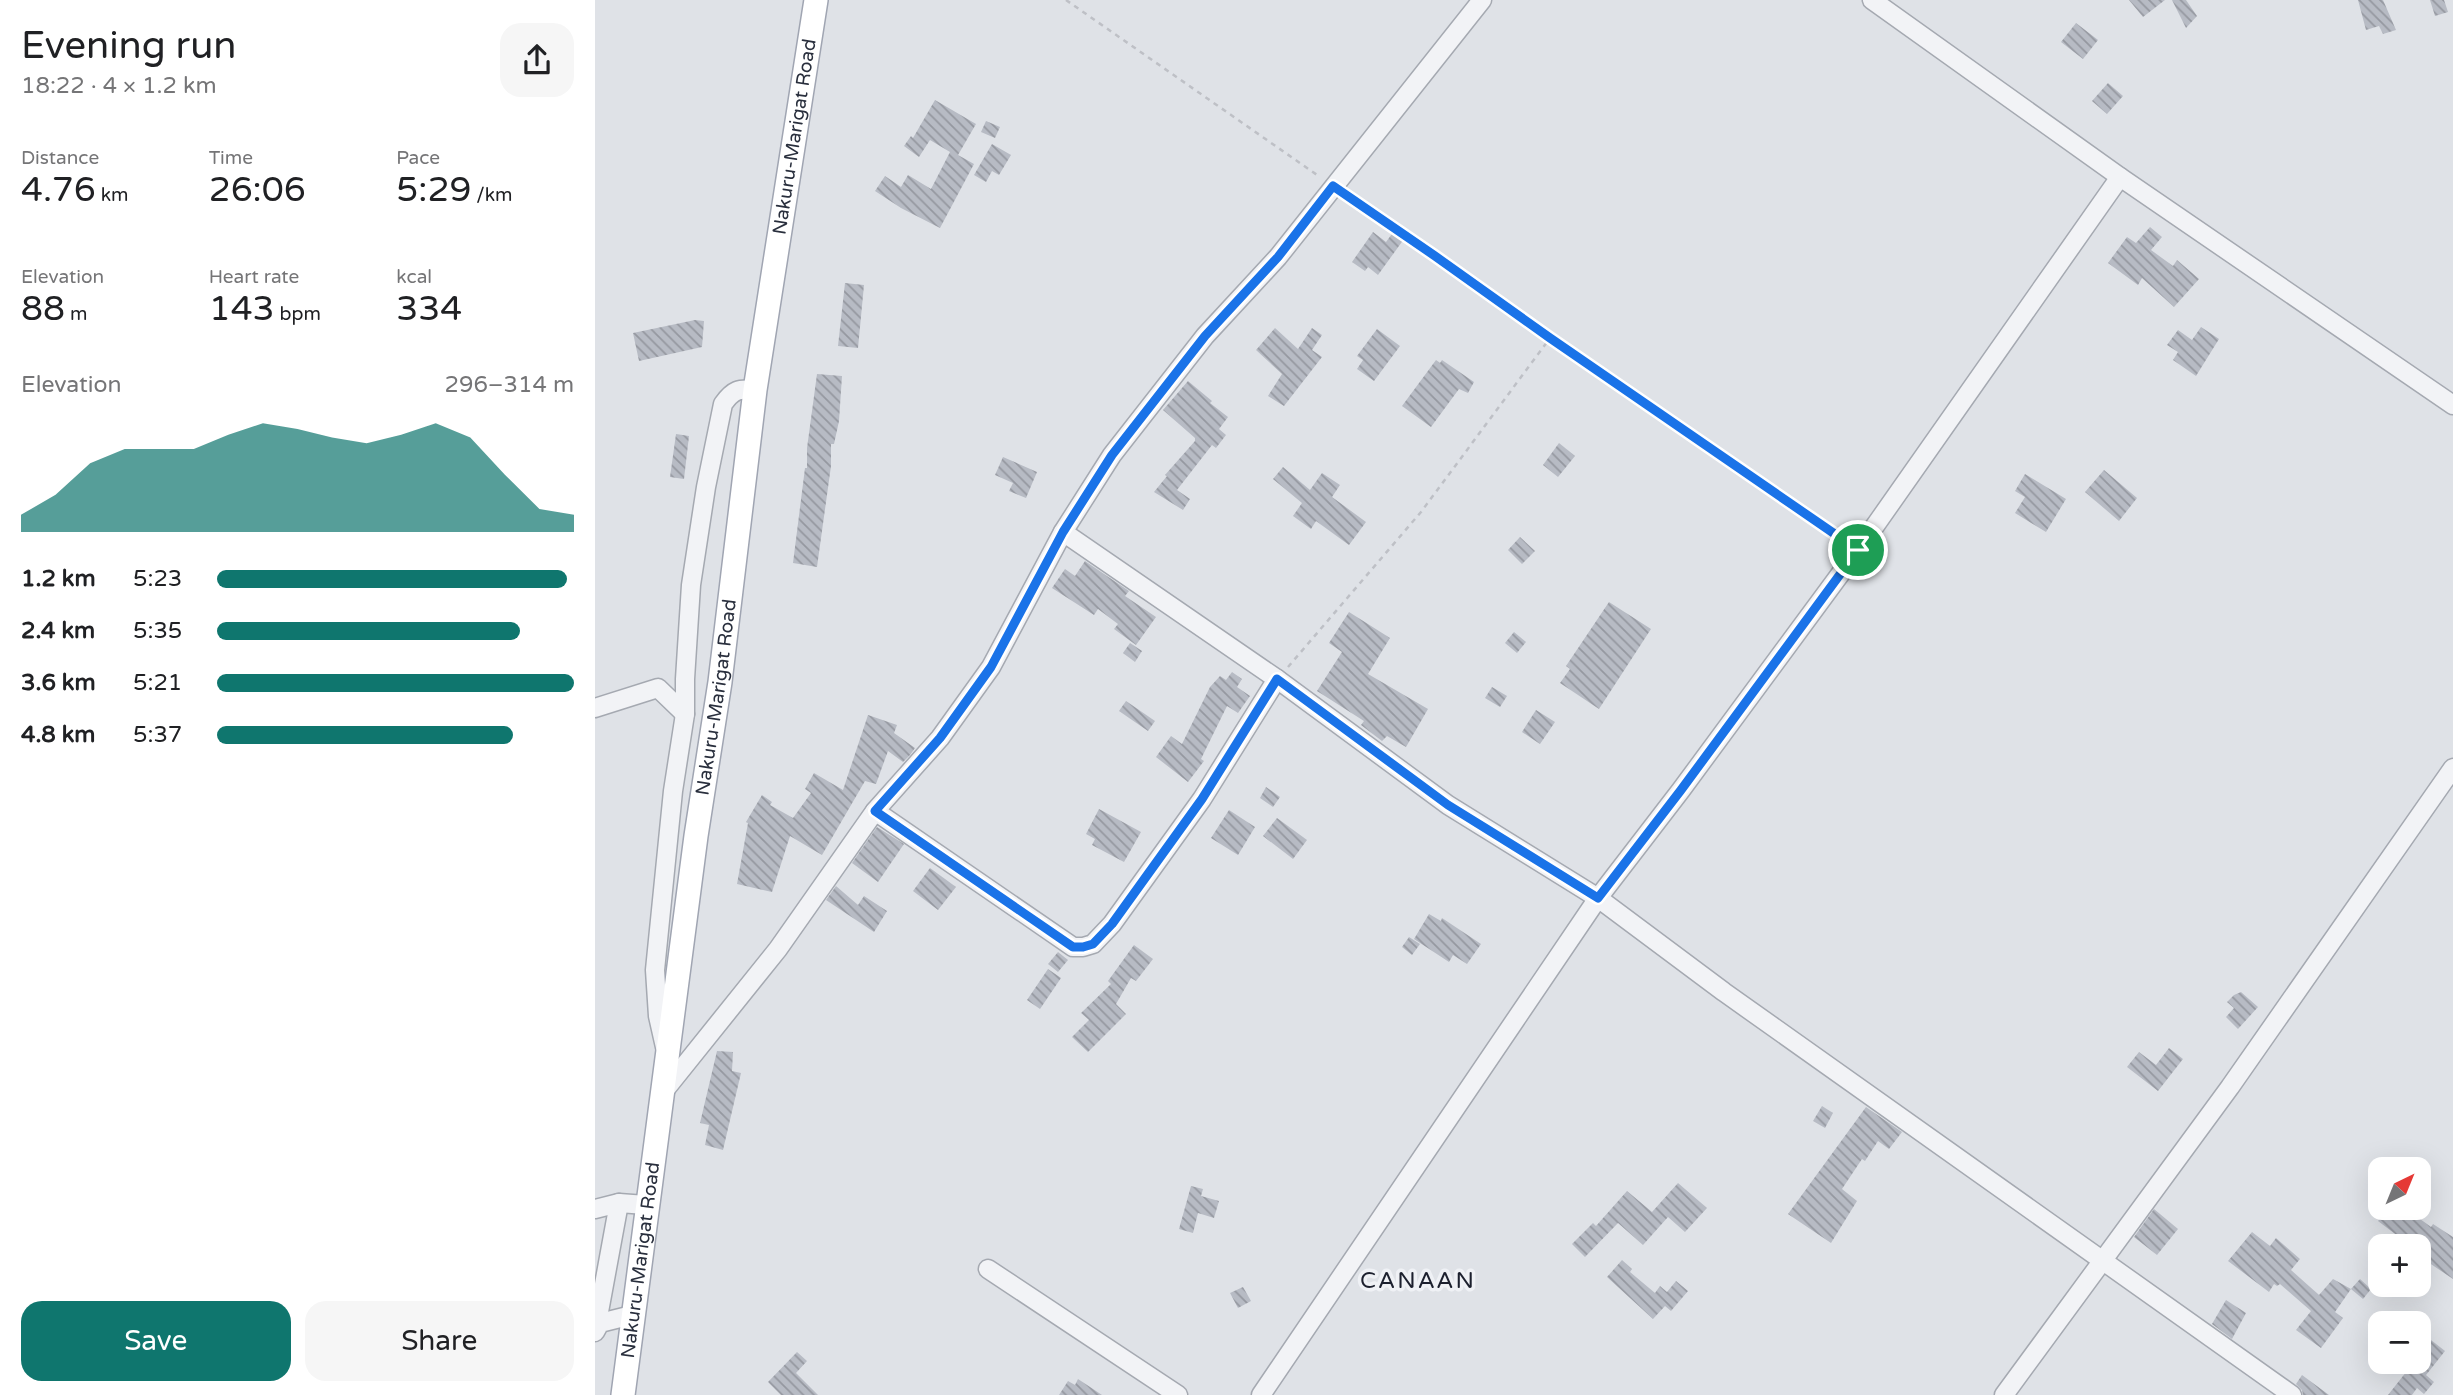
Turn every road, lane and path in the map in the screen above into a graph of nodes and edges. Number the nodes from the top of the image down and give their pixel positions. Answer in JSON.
{"nodes":[{"id":1,"x":816,"y":0,"type":"edge"},
{"id":2,"x":1066,"y":0,"type":"edge"},
{"id":3,"x":1482,"y":0,"type":"edge"},
{"id":4,"x":1872,"y":0,"type":"edge"},
{"id":5,"x":2120,"y":177,"type":"junction"},
{"id":6,"x":1333,"y":186,"type":"junction"},
{"id":7,"x":1550,"y":338,"type":"junction"},
{"id":8,"x":755,"y":390,"type":"junction"},
{"id":9,"x":2453,"y":405,"type":"edge"},
{"id":10,"x":1063,"y":532,"type":"junction"},
{"id":11,"x":1858,"y":550,"type":"junction"},
{"id":12,"x":685,"y":679,"type":"junction"},
{"id":13,"x":1277,"y":679,"type":"junction"},
{"id":14,"x":658,"y":688,"type":"junction"},
{"id":15,"x":595,"y":708,"type":"edge"},
{"id":16,"x":685,"y":714,"type":"junction"},
{"id":17,"x":2453,"y":768,"type":"edge"},
{"id":18,"x":875,"y":811,"type":"junction"},
{"id":19,"x":1598,"y":898,"type":"junction"},
{"id":20,"x":668,"y":1061,"type":"junction"},
{"id":21,"x":664,"y":1091,"type":"junction"},
{"id":22,"x":619,"y":1203,"type":"junction"},
{"id":23,"x":646,"y":1205,"type":"junction"},
{"id":24,"x":595,"y":1209,"type":"edge"},
{"id":25,"x":2101,"y":1260,"type":"junction"},
{"id":26,"x":988,"y":1269,"type":"dead end"},
{"id":27,"x":632,"y":1315,"type":"junction"},
{"id":28,"x":596,"y":1330,"type":"edge"},
{"id":29,"x":623,"y":1395,"type":"edge"},
{"id":30,"x":1178,"y":1395,"type":"edge"},
{"id":31,"x":1261,"y":1395,"type":"edge"},
{"id":32,"x":2004,"y":1395,"type":"edge"},
{"id":33,"x":2293,"y":1395,"type":"edge"}],
"edges":[{"from":1,"to":8,"type":"main road","name":"Nakuru-Marigat Road"},
{"from":2,"to":6,"type":"path"},
{"from":3,"to":6,"type":"street"},
{"from":4,"to":5,"type":"street"},
{"from":5,"to":9,"type":"street"},
{"from":5,"to":11,"type":"street"},
{"from":6,"to":7,"type":"path"},
{"from":6,"to":10,"type":"street"},
{"from":7,"to":11,"type":"path"},
{"from":7,"to":13,"type":"path"},
{"from":8,"to":12,"type":"street"},
{"from":8,"to":20,"type":"main road","name":"Nakuru-Marigat Road"},
{"from":10,"to":13,"type":"street"},
{"from":10,"to":18,"type":"street"},
{"from":11,"to":19,"type":"street"},
{"from":12,"to":14,"type":"street"},
{"from":12,"to":16,"type":"street"},
{"from":13,"to":18,"type":"street"},
{"from":13,"to":19,"type":"street"},
{"from":14,"to":15,"type":"street"},
{"from":14,"to":16,"type":"street"},
{"from":16,"to":20,"type":"street"},
{"from":17,"to":25,"type":"street"},
{"from":18,"to":21,"type":"street"},
{"from":19,"to":25,"type":"street"},
{"from":19,"to":31,"type":"street"},
{"from":20,"to":21,"type":"main road","name":"Nakuru-Marigat Road"},
{"from":21,"to":23,"type":"main road","name":"Nakuru-Marigat Road"},
{"from":22,"to":23,"type":"street"},
{"from":22,"to":24,"type":"street"},
{"from":22,"to":28,"type":"street"},
{"from":23,"to":27,"type":"main road","name":"Nakuru-Marigat Road"},
{"from":25,"to":32,"type":"street"},
{"from":25,"to":33,"type":"street"},
{"from":26,"to":30,"type":"street"},
{"from":27,"to":28,"type":"street"},
{"from":27,"to":29,"type":"main road","name":"Nakuru-Marigat Road"}]}
